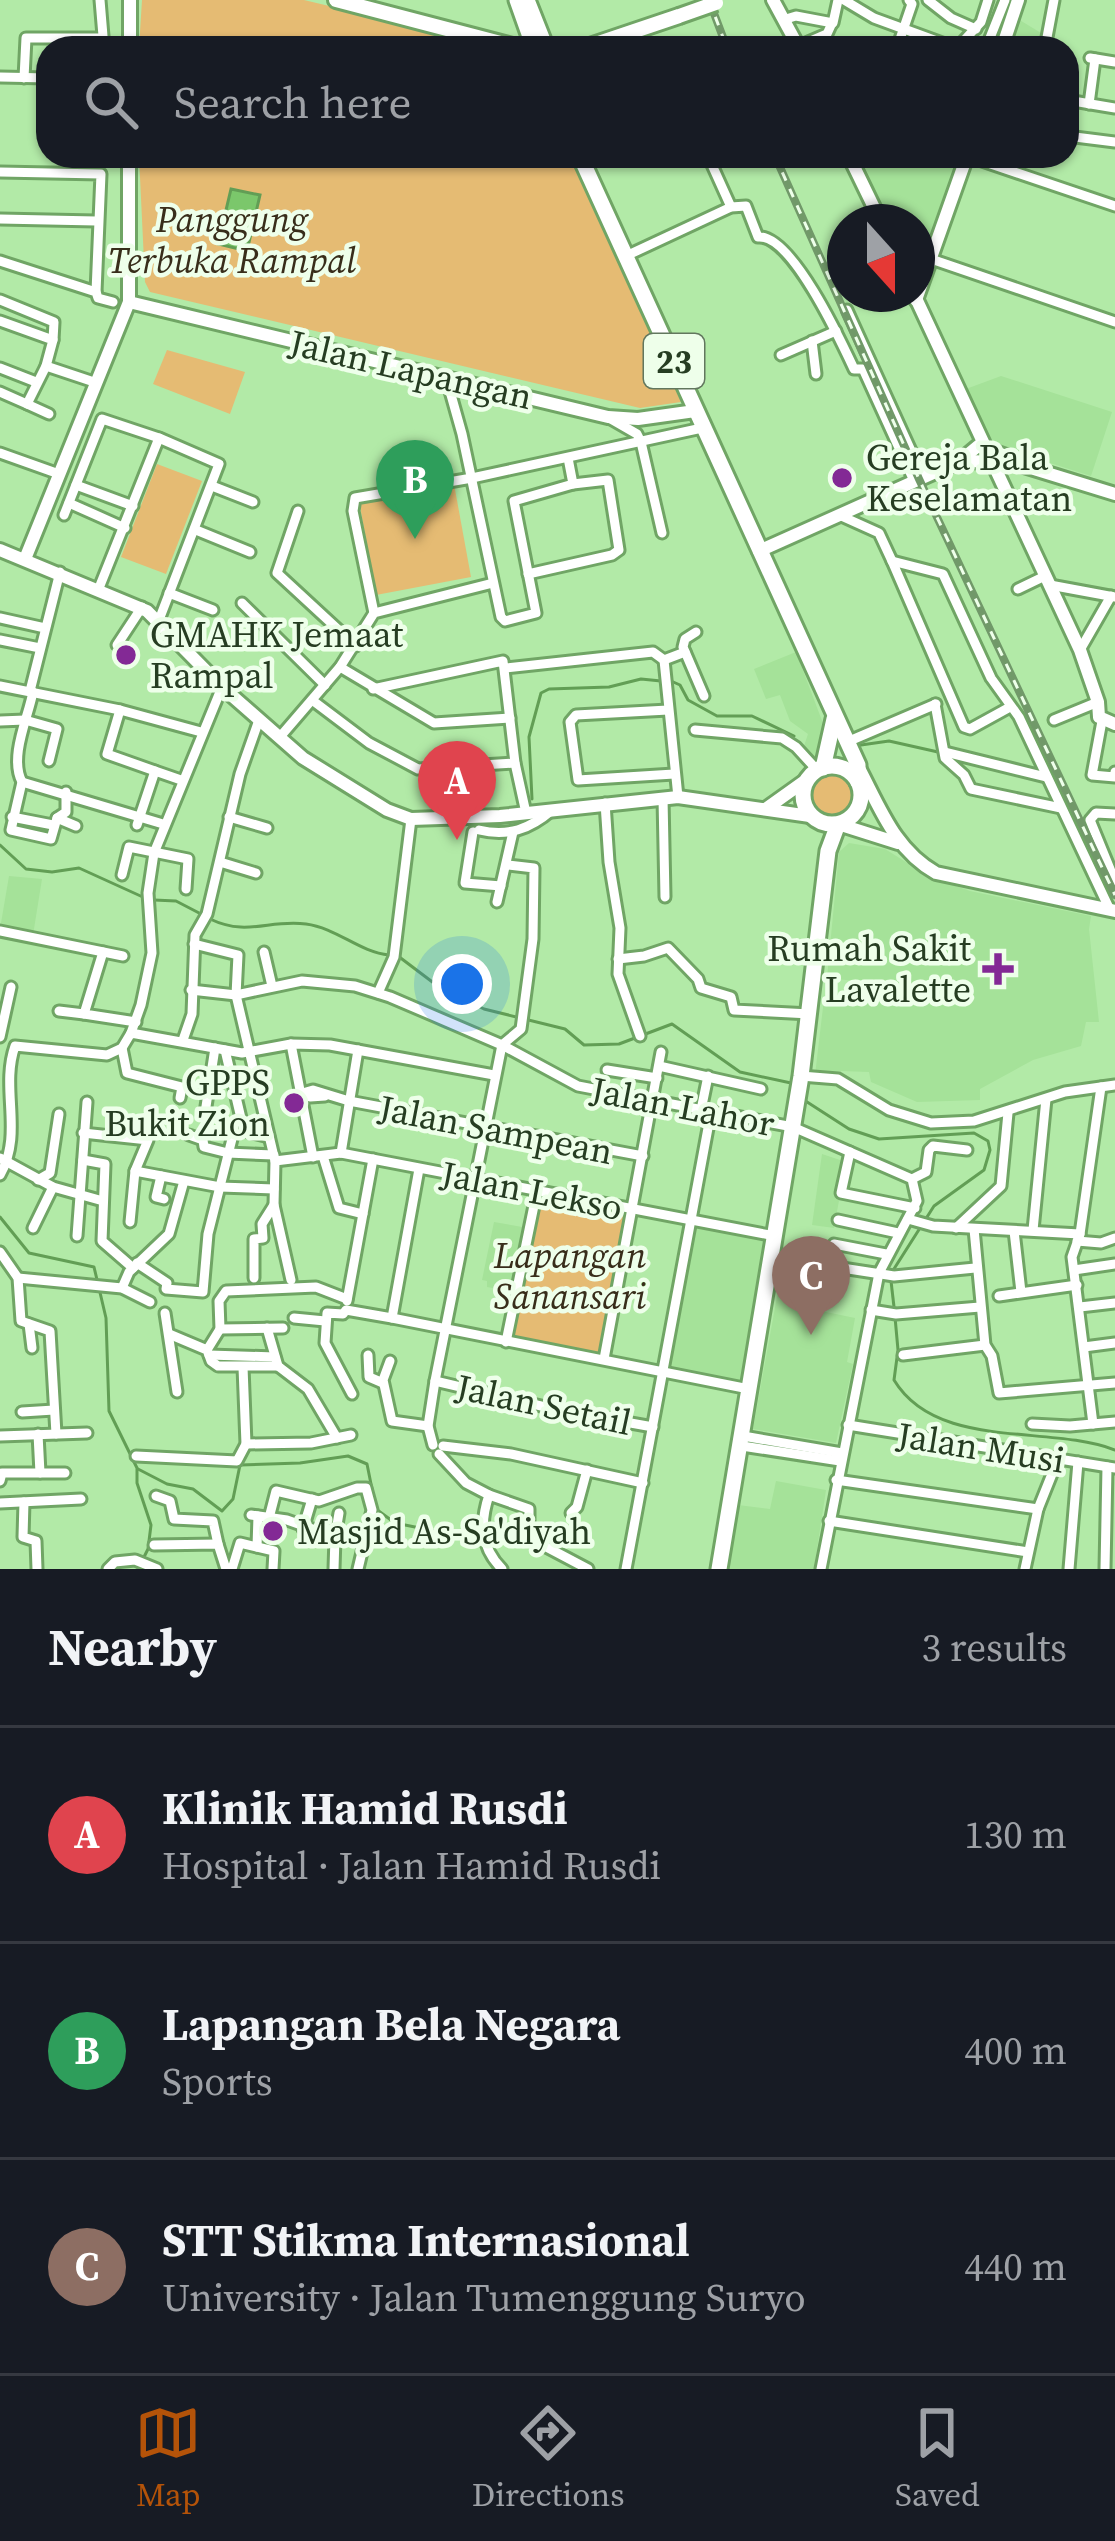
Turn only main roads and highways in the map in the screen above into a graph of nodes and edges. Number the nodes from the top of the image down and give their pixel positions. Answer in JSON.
{"nodes":[{"id":1,"x":336,"y":0,"type":"edge"},
{"id":2,"x":517,"y":0,"type":"edge"},
{"id":3,"x":527,"y":0,"type":"edge"},
{"id":4,"x":720,"y":1,"type":"edge"},
{"id":5,"x":386,"y":6,"type":"edge"},
{"id":6,"x":482,"y":36,"type":"edge"},
{"id":7,"x":530,"y":36,"type":"edge"},
{"id":8,"x":541,"y":36,"type":"edge"},
{"id":9,"x":620,"y":36,"type":"edge"},
{"id":10,"x":589,"y":168,"type":"edge"},
{"id":11,"x":835,"y":718,"type":"junction"},
{"id":12,"x":816,"y":772,"type":"junction"},
{"id":13,"x":864,"y":788,"type":"junction"},
{"id":14,"x":813,"y":818,"type":"junction"},
{"id":15,"x":838,"y":824,"type":"junction"},
{"id":16,"x":827,"y":850,"type":"junction"},
{"id":17,"x":719,"y":1569,"type":"edge"}],
"edges":[{"from":1,"to":5,"type":"main road"},
{"from":2,"to":7,"type":"highway"},
{"from":3,"to":8,"type":"highway"},
{"from":4,"to":9,"type":"main road","bridge":true},
{"from":5,"to":6,"type":"main road"},
{"from":10,"to":11,"type":"highway","number":"23"},
{"from":11,"to":12,"type":"highway"},
{"from":11,"to":13,"type":"highway","number":"23"},
{"from":12,"to":13,"type":"highway"},
{"from":12,"to":14,"type":"highway"},
{"from":13,"to":15,"type":"highway"},
{"from":14,"to":15,"type":"highway"},
{"from":14,"to":16,"type":"highway"},
{"from":15,"to":16,"type":"highway"},
{"from":16,"to":17,"type":"highway"}]}
